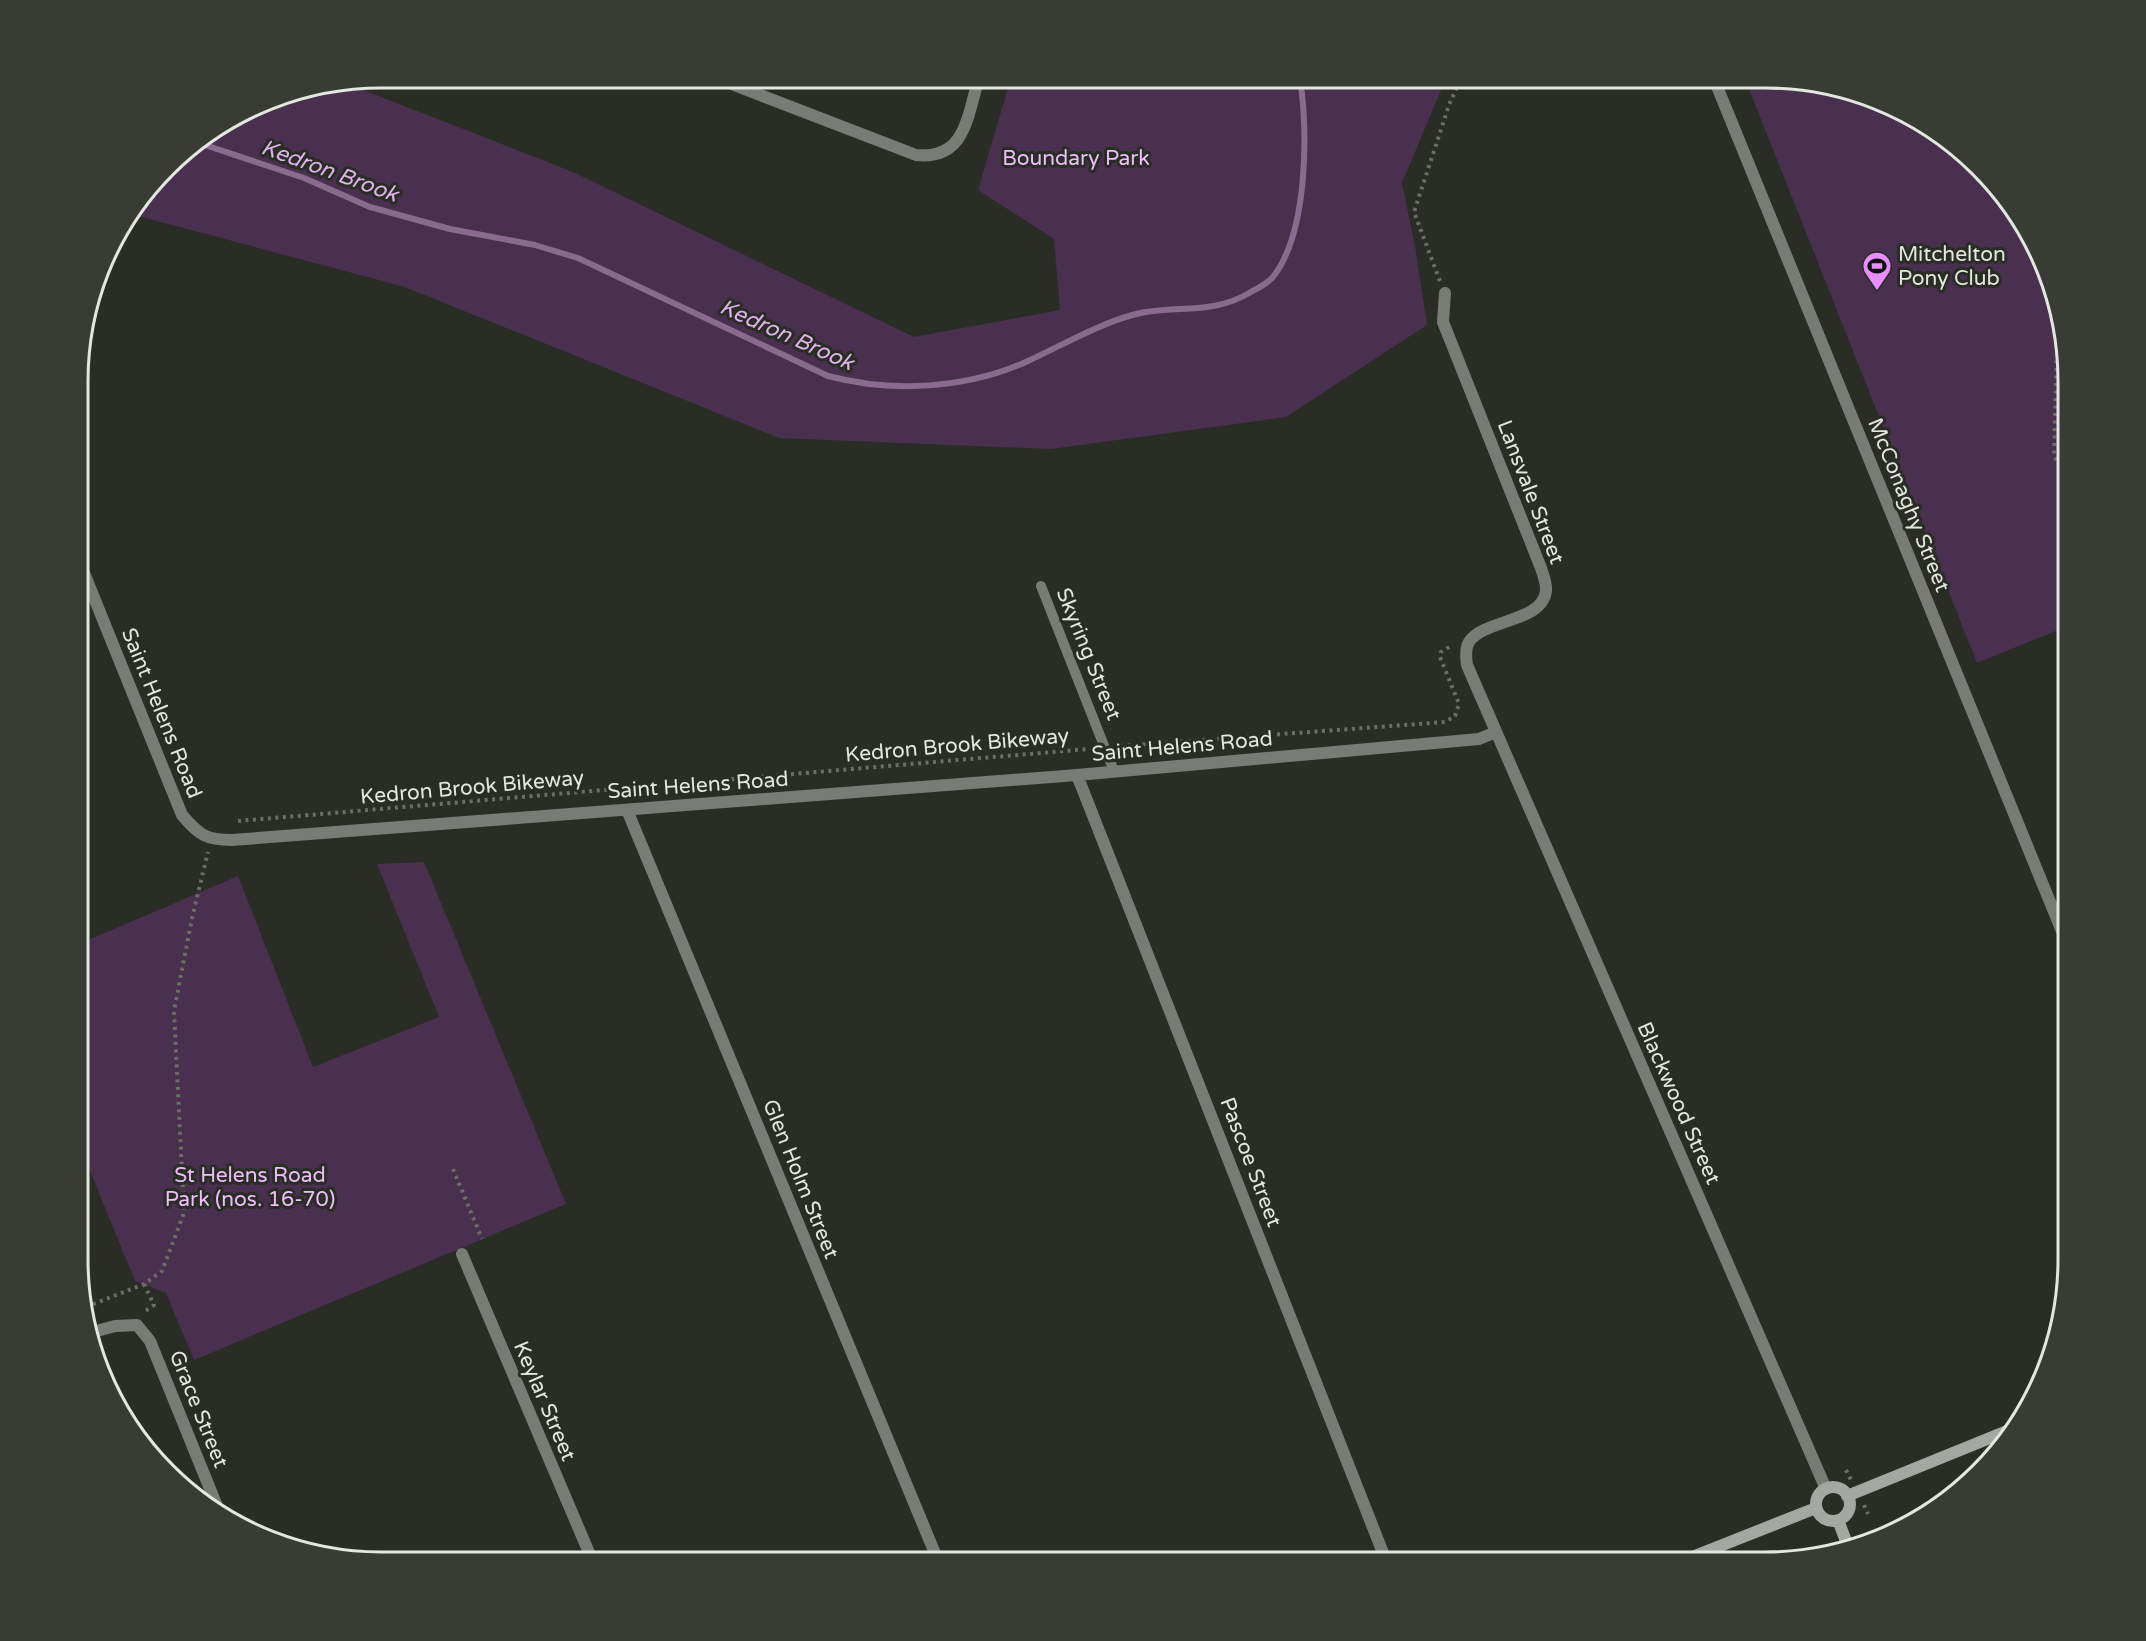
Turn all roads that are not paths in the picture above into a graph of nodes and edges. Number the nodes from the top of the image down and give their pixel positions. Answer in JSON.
{"nodes":[{"id":1,"x":742,"y":88,"type":"edge"},
{"id":2,"x":975,"y":88,"type":"edge"},
{"id":3,"x":1718,"y":88,"type":"edge"},
{"id":4,"x":1445,"y":293,"type":"road end"},
{"id":5,"x":88,"y":583,"type":"edge"},
{"id":6,"x":1041,"y":586,"type":"dead end"},
{"id":7,"x":1496,"y":732,"type":"junction"},
{"id":8,"x":1114,"y":771,"type":"junction"},
{"id":9,"x":1077,"y":775,"type":"junction"},
{"id":10,"x":627,"y":810,"type":"junction"},
{"id":11,"x":2058,"y":922,"type":"edge"},
{"id":12,"x":462,"y":1254,"type":"dead end"},
{"id":13,"x":97,"y":1331,"type":"edge"},
{"id":14,"x":2000,"y":1434,"type":"edge"},
{"id":15,"x":1826,"y":1489,"type":"junction"},
{"id":16,"x":1847,"y":1496,"type":"junction"},
{"id":17,"x":215,"y":1500,"type":"edge"},
{"id":18,"x":1816,"y":1508,"type":"junction"},
{"id":19,"x":1838,"y":1520,"type":"junction"},
{"id":20,"x":1846,"y":1541,"type":"edge"},
{"id":21,"x":589,"y":1552,"type":"edge"},
{"id":22,"x":934,"y":1552,"type":"edge"},
{"id":23,"x":1383,"y":1552,"type":"edge"},
{"id":24,"x":1705,"y":1552,"type":"edge"}],
"edges":[{"from":1,"to":2,"type":"street"},
{"from":3,"to":11,"type":"street","name":"McConaghy Street"},
{"from":4,"to":7,"type":"street","name":"Lansvale Street"},
{"from":5,"to":10,"type":"street","name":"Saint Helens Road"},
{"from":6,"to":8,"type":"lane","name":"Skyring Street"},
{"from":7,"to":8,"type":"street","name":"Saint Helens Road"},
{"from":7,"to":15,"type":"street","name":"Blackwood Street"},
{"from":8,"to":9,"type":"street","name":"Saint Helens Road"},
{"from":9,"to":10,"type":"street","name":"Saint Helens Road"},
{"from":9,"to":23,"type":"street","name":"Pascoe Street"},
{"from":10,"to":22,"type":"street","name":"Glen Holm Street"},
{"from":12,"to":21,"type":"street","name":"Keylar Street"},
{"from":13,"to":17,"type":"street","name":"Grace Street"},
{"from":14,"to":16,"type":"street"},
{"from":15,"to":16,"type":"street"},
{"from":15,"to":18,"type":"street"},
{"from":16,"to":19,"type":"street"},
{"from":18,"to":19,"type":"street"},
{"from":18,"to":24,"type":"street"},
{"from":19,"to":20,"type":"street"}]}
